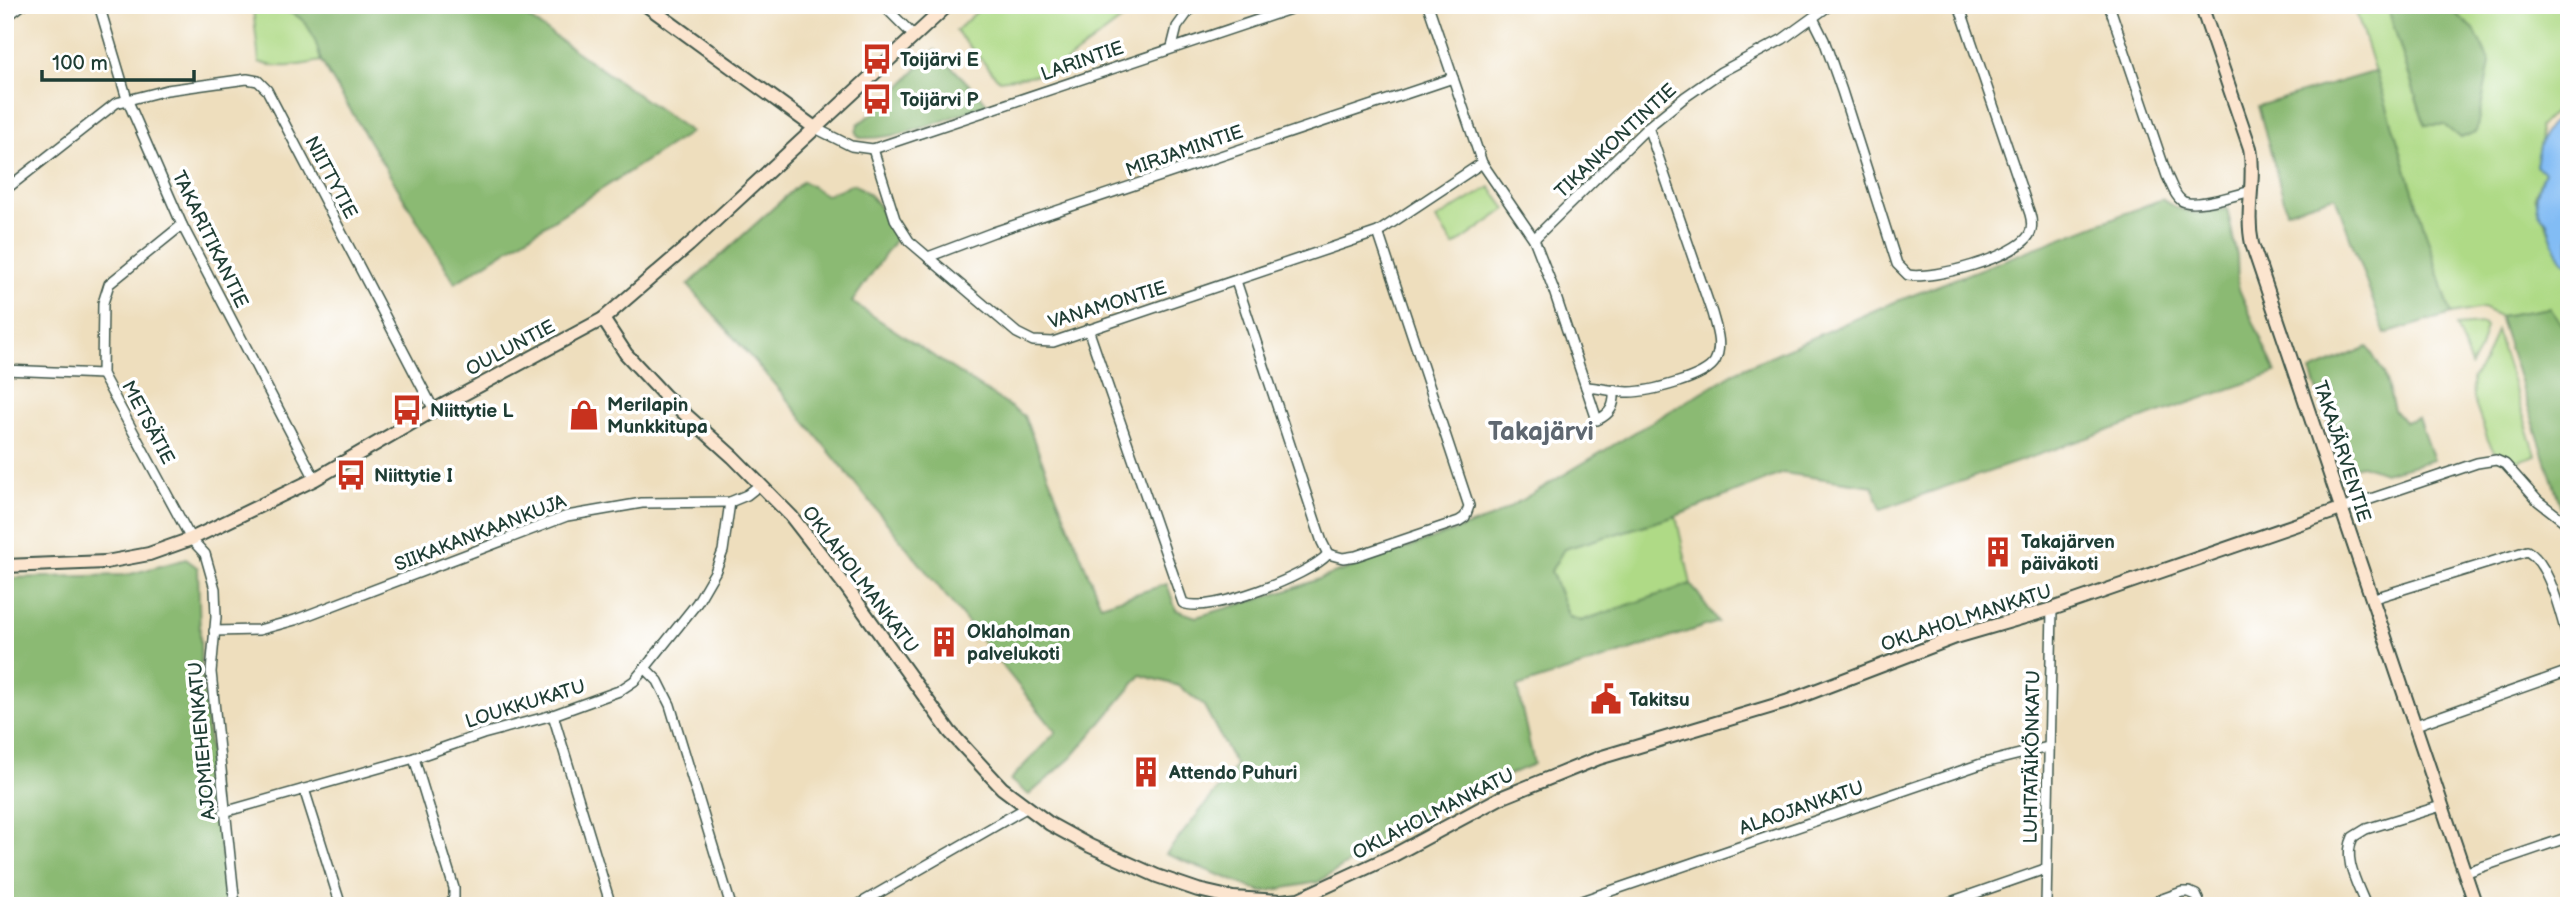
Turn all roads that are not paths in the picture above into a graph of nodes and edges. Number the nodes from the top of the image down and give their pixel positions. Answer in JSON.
{"nodes":[{"id":1,"x":22,"y":5,"type":"edge"},
{"id":2,"x":99,"y":5,"type":"edge"},
{"id":3,"x":646,"y":5,"type":"edge"},
{"id":4,"x":883,"y":5,"type":"edge"},
{"id":5,"x":948,"y":5,"type":"edge"},
{"id":6,"x":1193,"y":5,"type":"edge"},
{"id":7,"x":1302,"y":5,"type":"edge"},
{"id":8,"x":1428,"y":5,"type":"edge"},
{"id":9,"x":1830,"y":5,"type":"edge"},
{"id":10,"x":1959,"y":5,"type":"edge"},
{"id":11,"x":2109,"y":5,"type":"edge"},
{"id":12,"x":2201,"y":5,"type":"edge"},
{"id":13,"x":5,"y":18,"type":"edge"},
{"id":14,"x":1814,"y":18,"type":"junction"},
{"id":15,"x":914,"y":36,"type":"junction"},
{"id":16,"x":1172,"y":47,"type":"junction"},
{"id":17,"x":1453,"y":78,"type":"junction"},
{"id":18,"x":127,"y":99,"type":"junction"},
{"id":19,"x":1648,"y":127,"type":"junction"},
{"id":20,"x":814,"y":128,"type":"junction"},
{"id":21,"x":873,"y":149,"type":"junction"},
{"id":22,"x":1482,"y":163,"type":"junction"},
{"id":23,"x":5,"y":190,"type":"edge"},
{"id":24,"x":2251,"y":191,"type":"junction"},
{"id":25,"x":182,"y":225,"type":"junction"},
{"id":26,"x":1378,"y":232,"type":"junction"},
{"id":27,"x":1535,"y":239,"type":"junction"},
{"id":28,"x":928,"y":257,"type":"junction"},
{"id":29,"x":1236,"y":281,"type":"junction"},
{"id":30,"x":603,"y":319,"type":"junction"},
{"id":31,"x":1088,"y":329,"type":"junction"},
{"id":32,"x":5,"y":370,"type":"edge"},
{"id":33,"x":102,"y":374,"type":"junction"},
{"id":34,"x":1586,"y":387,"type":"junction"},
{"id":35,"x":1614,"y":390,"type":"junction"},
{"id":36,"x":434,"y":410,"type":"junction"},
{"id":37,"x":315,"y":479,"type":"junction"},
{"id":38,"x":761,"y":484,"type":"junction"},
{"id":39,"x":730,"y":502,"type":"junction"},
{"id":40,"x":2342,"y":509,"type":"junction"},
{"id":41,"x":2569,"y":525,"type":"edge"},
{"id":42,"x":191,"y":539,"type":"junction"},
{"id":43,"x":1328,"y":554,"type":"junction"},
{"id":44,"x":5,"y":566,"type":"edge"},
{"id":45,"x":2371,"y":599,"type":"junction"},
{"id":46,"x":2052,"y":609,"type":"junction"},
{"id":47,"x":214,"y":631,"type":"junction"},
{"id":48,"x":2569,"y":642,"type":"edge"},
{"id":49,"x":645,"y":668,"type":"junction"},
{"id":50,"x":2568,"y":672,"type":"edge"},
{"id":51,"x":552,"y":715,"type":"junction"},
{"id":52,"x":2413,"y":726,"type":"junction"},
{"id":53,"x":2048,"y":747,"type":"junction"},
{"id":54,"x":414,"y":758,"type":"junction"},
{"id":55,"x":304,"y":789,"type":"junction"},
{"id":56,"x":2441,"y":806,"type":"junction"},
{"id":57,"x":1026,"y":808,"type":"junction"},
{"id":58,"x":224,"y":812,"type":"junction"},
{"id":59,"x":2569,"y":837,"type":"edge"},
{"id":60,"x":2045,"y":869,"type":"junction"},
{"id":61,"x":2465,"y":873,"type":"junction"},
{"id":62,"x":873,"y":902,"type":"edge"},
{"id":63,"x":1300,"y":902,"type":"edge"},
{"id":64,"x":235,"y":906,"type":"edge"},
{"id":65,"x":341,"y":906,"type":"edge"},
{"id":66,"x":449,"y":906,"type":"edge"},
{"id":67,"x":611,"y":906,"type":"edge"},
{"id":68,"x":731,"y":906,"type":"edge"},
{"id":69,"x":856,"y":906,"type":"edge"},
{"id":70,"x":1567,"y":906,"type":"edge"},
{"id":71,"x":1939,"y":906,"type":"edge"},
{"id":72,"x":2046,"y":906,"type":"edge"},
{"id":73,"x":2143,"y":906,"type":"edge"},
{"id":74,"x":2202,"y":906,"type":"edge"},
{"id":75,"x":2367,"y":906,"type":"edge"},
{"id":76,"x":2476,"y":906,"type":"edge"}],
"edges":[{"from":1,"to":13,"type":"street"},
{"from":2,"to":18,"type":"street","name":"TAKARITIKANTIE"},
{"from":3,"to":20,"type":"street"},
{"from":4,"to":15,"type":"street"},
{"from":5,"to":15,"type":"street","name":"OULUNTIE"},
{"from":6,"to":16,"type":"street"},
{"from":7,"to":16,"type":"street","name":"LARINTIE"},
{"from":8,"to":17,"type":"street"},
{"from":9,"to":14,"type":"street","name":"TIKANKONTINTIE"},
{"from":10,"to":14,"type":"street"},
{"from":11,"to":24,"type":"street"},
{"from":12,"to":24,"type":"street","name":"TAKAJÄRVENTIE"},
{"from":14,"to":19,"type":"street","name":"TIKANKONTINTIE"},
{"from":15,"to":20,"type":"street","name":"OULUNTIE"},
{"from":16,"to":21,"type":"street","name":"LARINTIE"},
{"from":17,"to":22,"type":"street"},
{"from":17,"to":28,"type":"street","name":"MIRJAMINTIE"},
{"from":18,"to":23,"type":"street","name":"NIITTYTIE"},
{"from":18,"to":25,"type":"street","name":"TAKARITIKANTIE"},
{"from":18,"to":36,"type":"street","name":"NIITTYTIE"},
{"from":19,"to":27,"type":"street","name":"TIKANKONTINTIE"},
{"from":19,"to":35,"type":"street"},
{"from":20,"to":21,"type":"street"},
{"from":20,"to":30,"type":"street","name":"OULUNTIE"},
{"from":21,"to":28,"type":"street","name":"VANAMONTIE"},
{"from":22,"to":26,"type":"street","name":"VANAMONTIE"},
{"from":22,"to":27,"type":"street"},
{"from":24,"to":40,"type":"street","name":"TAKAJÄRVENTIE"},
{"from":25,"to":33,"type":"street","name":"METSÄTIE"},
{"from":25,"to":37,"type":"street","name":"TAKARITIKANTIE"},
{"from":26,"to":29,"type":"street","name":"VANAMONTIE"},
{"from":26,"to":43,"type":"street"},
{"from":27,"to":34,"type":"street"},
{"from":28,"to":31,"type":"street","name":"VANAMONTIE"},
{"from":29,"to":31,"type":"street","name":"VANAMONTIE"},
{"from":29,"to":43,"type":"street"},
{"from":30,"to":36,"type":"street","name":"OULUNTIE"},
{"from":30,"to":38,"type":"street","name":"OKLAHOLMANKATU"},
{"from":31,"to":43,"type":"street"},
{"from":32,"to":33,"type":"street"},
{"from":33,"to":42,"type":"street","name":"METSÄTIE"},
{"from":34,"to":35,"type":"street"},
{"from":34,"to":35,"type":"street"},
{"from":36,"to":37,"type":"street","name":"OULUNTIE"},
{"from":37,"to":42,"type":"street","name":"OULUNTIE"},
{"from":38,"to":39,"type":"street","name":"SIIKAKANKAANKUJA"},
{"from":38,"to":57,"type":"street","name":"OKLAHOLMANKATU"},
{"from":39,"to":47,"type":"street","name":"SIIKAKANKAANKUJA"},
{"from":39,"to":49,"type":"street","name":"LOUKKUKATU"},
{"from":40,"to":41,"type":"street","name":"OKLAHOLMANKATU"},
{"from":40,"to":45,"type":"street","name":"TAKAJÄRVENTIE"},
{"from":40,"to":46,"type":"street","name":"OKLAHOLMANKATU"},
{"from":42,"to":44,"type":"street","name":"OULUNTIE"},
{"from":42,"to":47,"type":"street","name":"AJOMIEHENKATU"},
{"from":45,"to":48,"type":"street"},
{"from":45,"to":52,"type":"street","name":"TAKAJÄRVENTIE"},
{"from":46,"to":53,"type":"street","name":"LUHTATÄIKÖNKATU"},
{"from":46,"to":63,"type":"street","name":"OKLAHOLMANKATU"},
{"from":47,"to":58,"type":"street","name":"AJOMIEHENKATU"},
{"from":49,"to":51,"type":"street","name":"LOUKKUKATU"},
{"from":49,"to":68,"type":"street"},
{"from":50,"to":52,"type":"street"},
{"from":51,"to":54,"type":"street","name":"LOUKKUKATU"},
{"from":51,"to":67,"type":"street"},
{"from":52,"to":56,"type":"street","name":"TAKAJÄRVENTIE"},
{"from":53,"to":60,"type":"street","name":"LUHTATÄIKÖNKATU"},
{"from":53,"to":70,"type":"street","name":"ALAOJANKATU"},
{"from":54,"to":55,"type":"street","name":"LOUKKUKATU"},
{"from":54,"to":66,"type":"street"},
{"from":55,"to":58,"type":"street","name":"LOUKKUKATU"},
{"from":55,"to":65,"type":"street"},
{"from":56,"to":61,"type":"street","name":"TAKAJÄRVENTIE"},
{"from":56,"to":75,"type":"street"},
{"from":57,"to":62,"type":"street"},
{"from":57,"to":63,"type":"street","name":"OKLAHOLMANKATU"},
{"from":58,"to":64,"type":"street","name":"AJOMIEHENKATU"},
{"from":59,"to":61,"type":"street"},
{"from":60,"to":71,"type":"street"},
{"from":60,"to":72,"type":"street","name":"LUHTATÄIKÖNKATU"},
{"from":61,"to":76,"type":"street","name":"TAKAJÄRVENTIE"},
{"from":62,"to":69,"type":"street"},
{"from":73,"to":74,"type":"street"}]}
